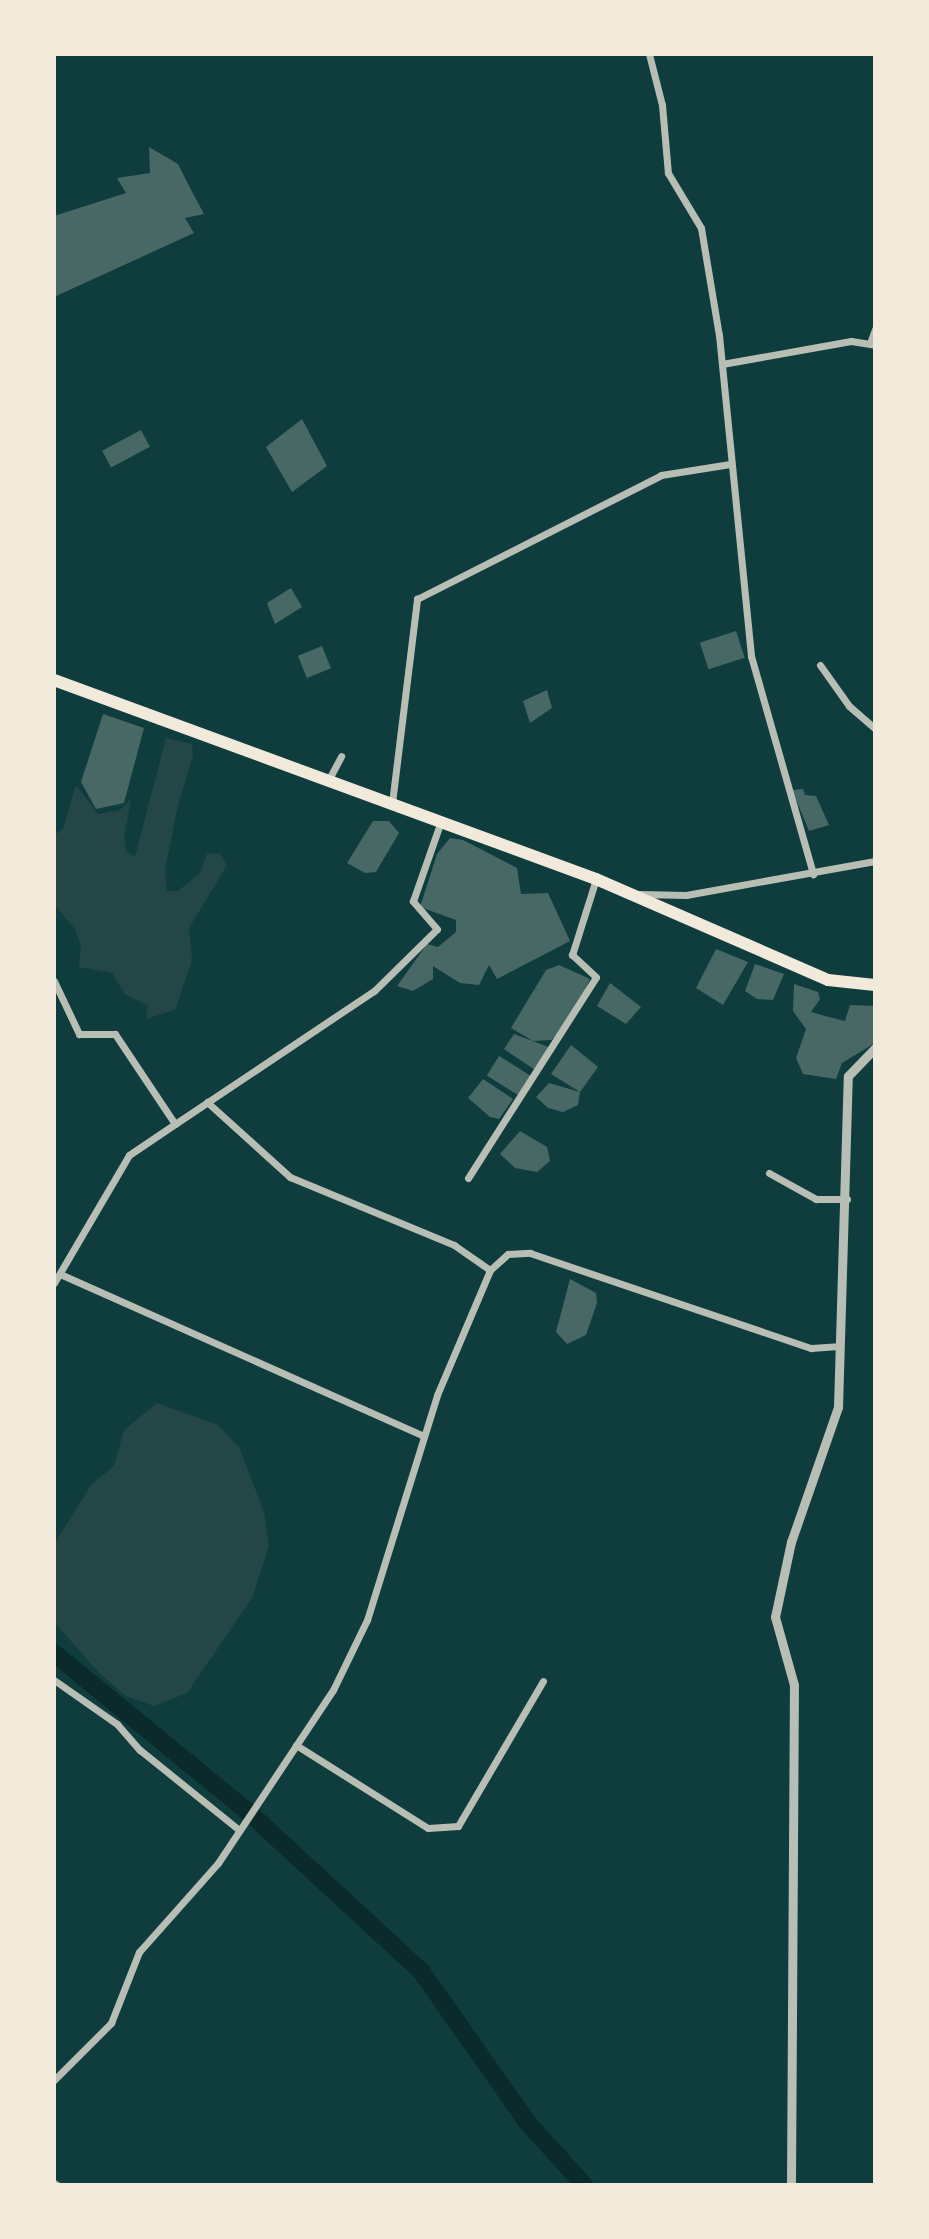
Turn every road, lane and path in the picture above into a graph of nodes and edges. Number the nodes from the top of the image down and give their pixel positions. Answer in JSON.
{"nodes":[{"id":1,"x":649,"y":54,"type":"edge"},
{"id":2,"x":875,"y":329,"type":"edge"},
{"id":3,"x":872,"y":344,"type":"edge"},
{"id":4,"x":722,"y":364,"type":"junction"},
{"id":5,"x":730,"y":464,"type":"junction"},
{"id":6,"x":820,"y":665,"type":"dead end"},
{"id":7,"x":54,"y":680,"type":"edge"},
{"id":8,"x":875,"y":729,"type":"edge"},
{"id":9,"x":341,"y":756,"type":"dead end"},
{"id":10,"x":329,"y":779,"type":"junction"},
{"id":11,"x":392,"y":803,"type":"junction"},
{"id":12,"x":441,"y":821,"type":"junction"},
{"id":13,"x":875,"y":861,"type":"edge"},
{"id":14,"x":813,"y":874,"type":"junction"},
{"id":15,"x":596,"y":879,"type":"junction"},
{"id":16,"x":632,"y":894,"type":"junction"},
{"id":17,"x":54,"y":981,"type":"edge"},
{"id":18,"x":875,"y":985,"type":"edge"},
{"id":19,"x":875,"y":1048,"type":"edge"},
{"id":20,"x":207,"y":1102,"type":"junction"},
{"id":21,"x":175,"y":1124,"type":"junction"},
{"id":22,"x":769,"y":1173,"type":"dead end"},
{"id":23,"x":468,"y":1178,"type":"dead end"},
{"id":24,"x":847,"y":1199,"type":"junction"},
{"id":25,"x":490,"y":1270,"type":"junction"},
{"id":26,"x":60,"y":1274,"type":"junction"},
{"id":27,"x":54,"y":1283,"type":"edge"},
{"id":28,"x":838,"y":1346,"type":"junction"},
{"id":29,"x":424,"y":1436,"type":"junction"},
{"id":30,"x":54,"y":1680,"type":"edge"},
{"id":31,"x":543,"y":1681,"type":"dead end"},
{"id":32,"x":296,"y":1745,"type":"junction"},
{"id":33,"x":238,"y":1829,"type":"junction"},
{"id":34,"x":54,"y":2080,"type":"edge"},
{"id":35,"x":791,"y":2185,"type":"edge"}],
"edges":[{"from":1,"to":4,"type":"street"},
{"from":2,"to":3,"type":"street"},
{"from":3,"to":4,"type":"street"},
{"from":4,"to":5,"type":"street"},
{"from":5,"to":11,"type":"street"},
{"from":5,"to":14,"type":"street"},
{"from":6,"to":8,"type":"street"},
{"from":7,"to":10,"type":"main road"},
{"from":9,"to":10,"type":"street"},
{"from":10,"to":11,"type":"main road"},
{"from":11,"to":12,"type":"main road"},
{"from":12,"to":15,"type":"main road"},
{"from":12,"to":20,"type":"street"},
{"from":13,"to":14,"type":"street"},
{"from":14,"to":16,"type":"street"},
{"from":15,"to":16,"type":"main road"},
{"from":15,"to":23,"type":"street"},
{"from":16,"to":18,"type":"main road"},
{"from":17,"to":21,"type":"street"},
{"from":19,"to":24,"type":"street"},
{"from":20,"to":21,"type":"street"},
{"from":20,"to":25,"type":"street"},
{"from":21,"to":26,"type":"street"},
{"from":22,"to":24,"type":"street"},
{"from":24,"to":28,"type":"street"},
{"from":25,"to":28,"type":"street"},
{"from":25,"to":29,"type":"street"},
{"from":26,"to":27,"type":"street"},
{"from":26,"to":29,"type":"street"},
{"from":28,"to":35,"type":"street"},
{"from":29,"to":32,"type":"street"},
{"from":30,"to":33,"type":"street"},
{"from":31,"to":32,"type":"street"},
{"from":32,"to":33,"type":"street"},
{"from":33,"to":34,"type":"street"}]}
